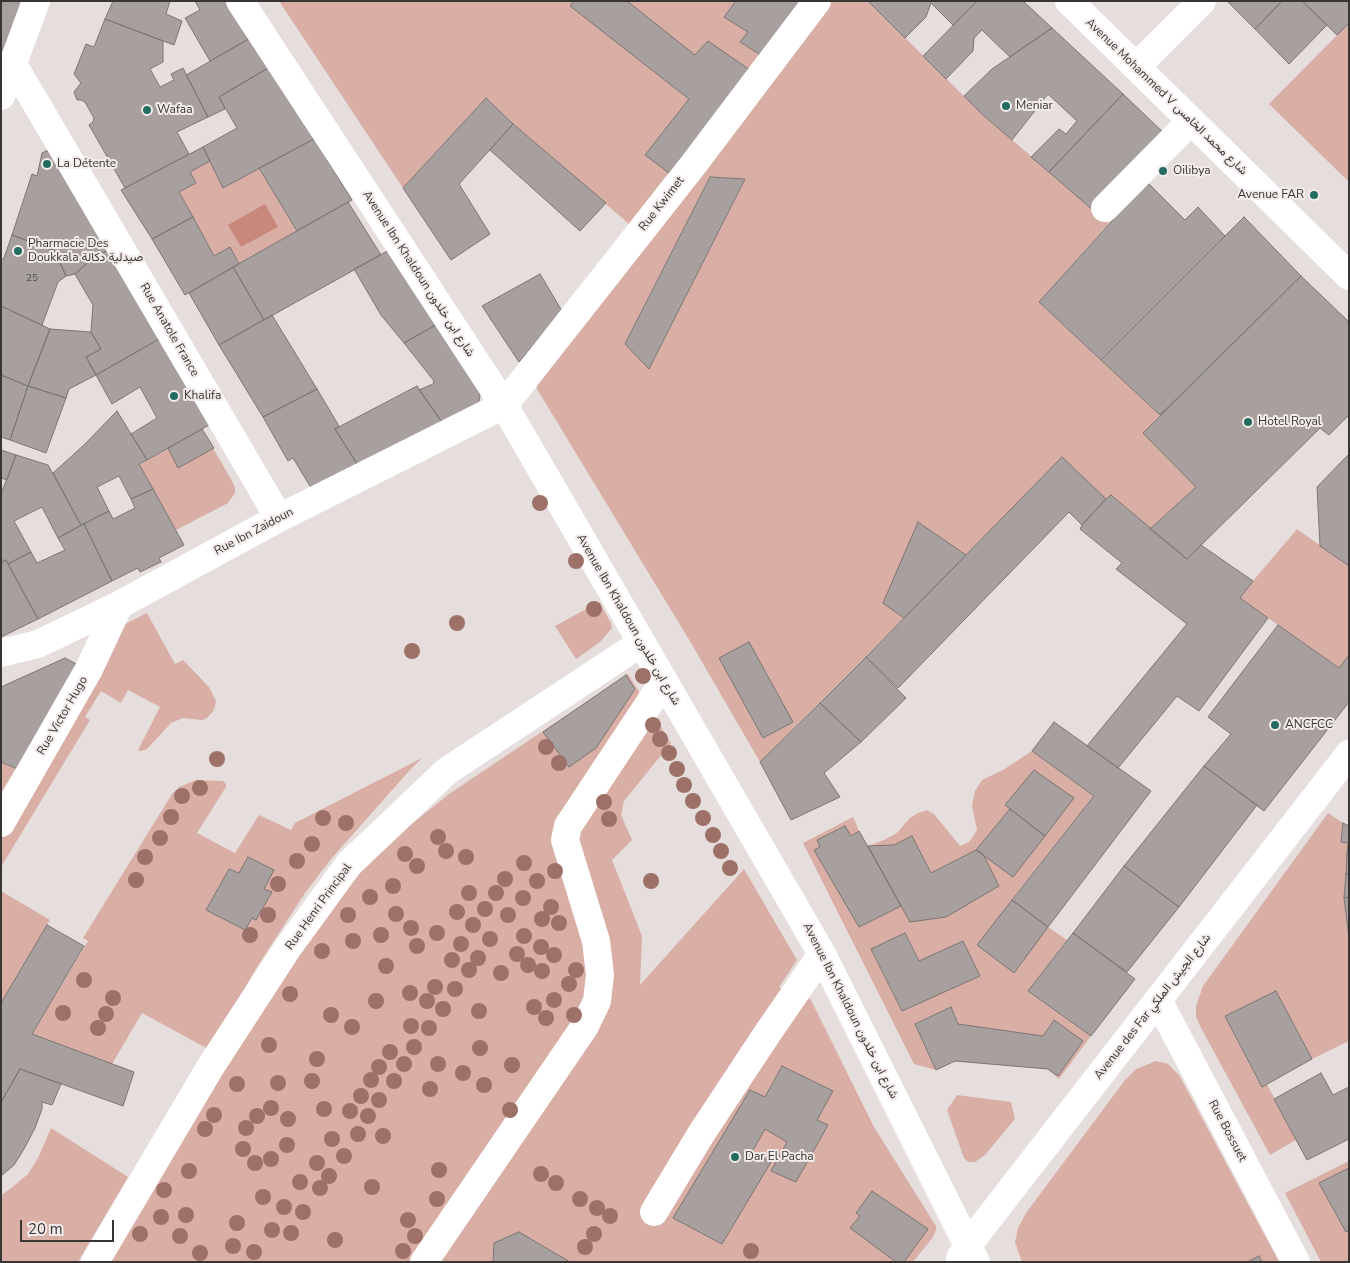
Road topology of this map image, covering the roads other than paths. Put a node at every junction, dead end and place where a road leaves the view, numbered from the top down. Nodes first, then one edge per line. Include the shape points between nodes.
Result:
1 (36, 1) edge
2 (240, 1) edge
3 (817, 1) edge
4 (1069, 1) edge
5 (1202, 1) edge
6 (12, 64) junction
7 (1136, 67) junction
8 (1, 96) edge
9 (1191, 121) junction
10 (1106, 208) dead end
11 (1349, 276) edge
12 (504, 404) junction
13 (279, 518) junction
14 (119, 605) junction
15 (641, 642) junction
16 (1, 653) edge
17 (664, 681) junction
18 (1349, 754) edge
19 (1, 824) edge
20 (822, 954) junction
21 (1158, 1000) junction
22 (654, 1212) dead end
23 (967, 1256) edge
24 (95, 1262) edge
25 (424, 1262) edge
26 (1296, 1262) edge

1 - 6 street
2 - 12 street, Avenue Ibn Khaldoun شارع ابن خلدون
3 - 12 street, Rue Kwimet via 693,165
4 - 7 street, Avenue Mohammed V شارع محمد الخامس
5 - 7 street
6 - 8 street
6 - 13 street, Rue Anatole France
7 - 9 street, Avenue Mohammed V شارع محمد الخامس
9 - 10 street
9 - 11 street, Avenue Mohammed V شارع محمد الخامس
12 - 13 street, Rue Ibn Zaidoun
12 - 15 street, Avenue Ibn Khaldoun شارع ابن خلدون
13 - 14 street, Rue Ibn Zaidoun
14 - 16 street, Rue Ibn Zaidoun via 38,644
14 - 19 street, Rue Victor Hugo via 89,669
15 - 17 street, Avenue Ibn Khaldoun شارع ابن خلدون
15 - 24 street, Rue Henri Principal via 447,771 349,864 287,949 211,1066
17 - 20 street, Avenue Ibn Khaldoun شارع ابن خلدون
17 - 25 street via 568,826 565,840 596,941 600,975 597,1001 585,1026
18 - 21 street, Avenue des Far شارع الجيش الملكي
20 - 22 street via 700,1134
20 - 23 street, Avenue Ibn Khaldoun شارع ابن خلدون
21 - 23 street, Avenue des Far شارع الجيش الملكي
21 - 26 street, Rue Bossuet

